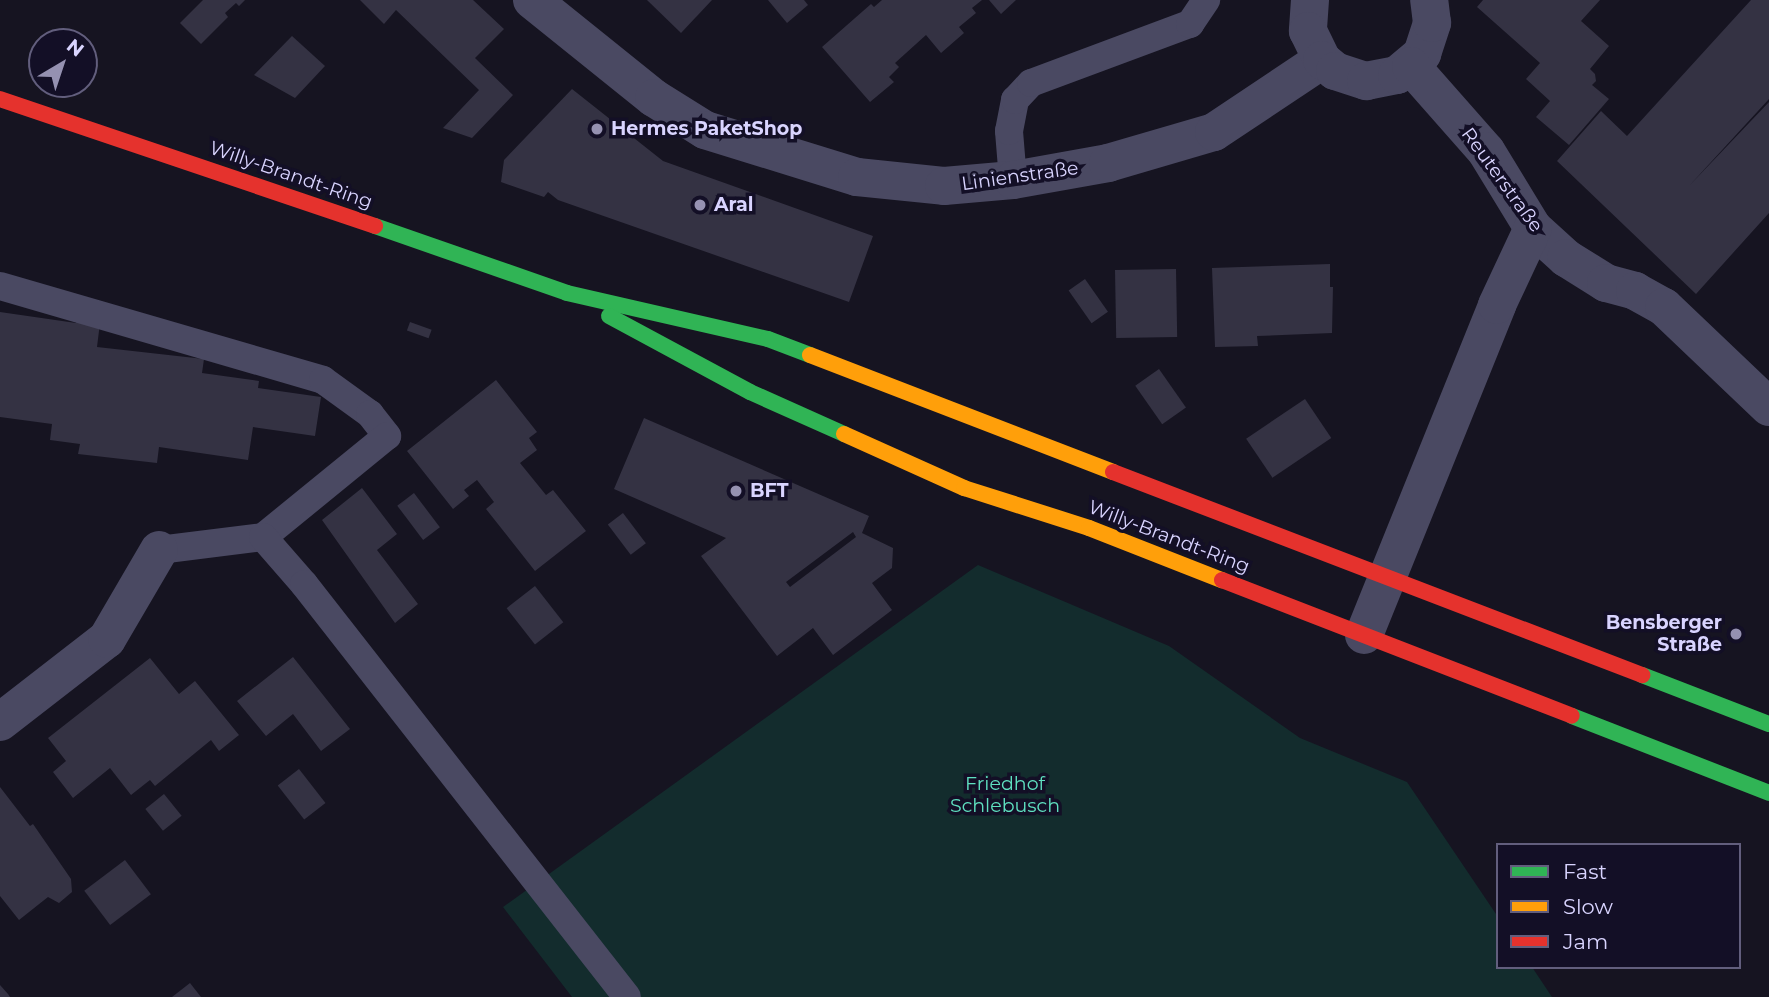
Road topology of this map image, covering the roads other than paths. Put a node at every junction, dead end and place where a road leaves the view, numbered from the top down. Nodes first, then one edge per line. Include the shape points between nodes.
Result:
1 (532, 0) edge
2 (1206, 0) edge
3 (1310, 0) edge
4 (1429, 0) edge
5 (1322, 60) junction
6 (1411, 66) junction
7 (0, 99) edge
8 (1013, 180) junction
9 (1533, 228) junction
10 (0, 286) edge
11 (567, 293) junction
12 (1769, 407) edge
13 (263, 537) junction
14 (159, 550) joint
15 (1387, 576) junction
16 (1364, 635) junction
17 (0, 722) edge
18 (1769, 724) edge
19 (1769, 793) edge
20 (627, 997) edge

1 - 8 street, Linienstraße via 654,98 705,130 857,177 944,186
2 - 8 lane via 1190,24 1031,83 1015,100 1009,131
3 - 5 street via 1308,31
4 - 6 street via 1429,39
5 - 6 street via 1342,75 1366,81 1382,80
5 - 8 street, Linienstraße via 1214,132 1108,163
6 - 9 street, Reuterstraße via 1486,151
7 - 11 main road, Willy-Brandt-Ring
9 - 12 street, Reuterstraße via 1586,271 1664,307
9 - 15 street
10 - 13 lane via 323,380 370,414 387,436
11 - 15 main road, Willy-Brandt-Ring via 768,339
11 - 16 main road, Willy-Brandt-Ring via 750,391 964,488 1089,528
13 - 14 lane
13 - 20 lane
14 - 17 street via 107,639
15 - 16 street
15 - 18 main road, Willy-Brandt-Ring
16 - 19 main road, Willy-Brandt-Ring

